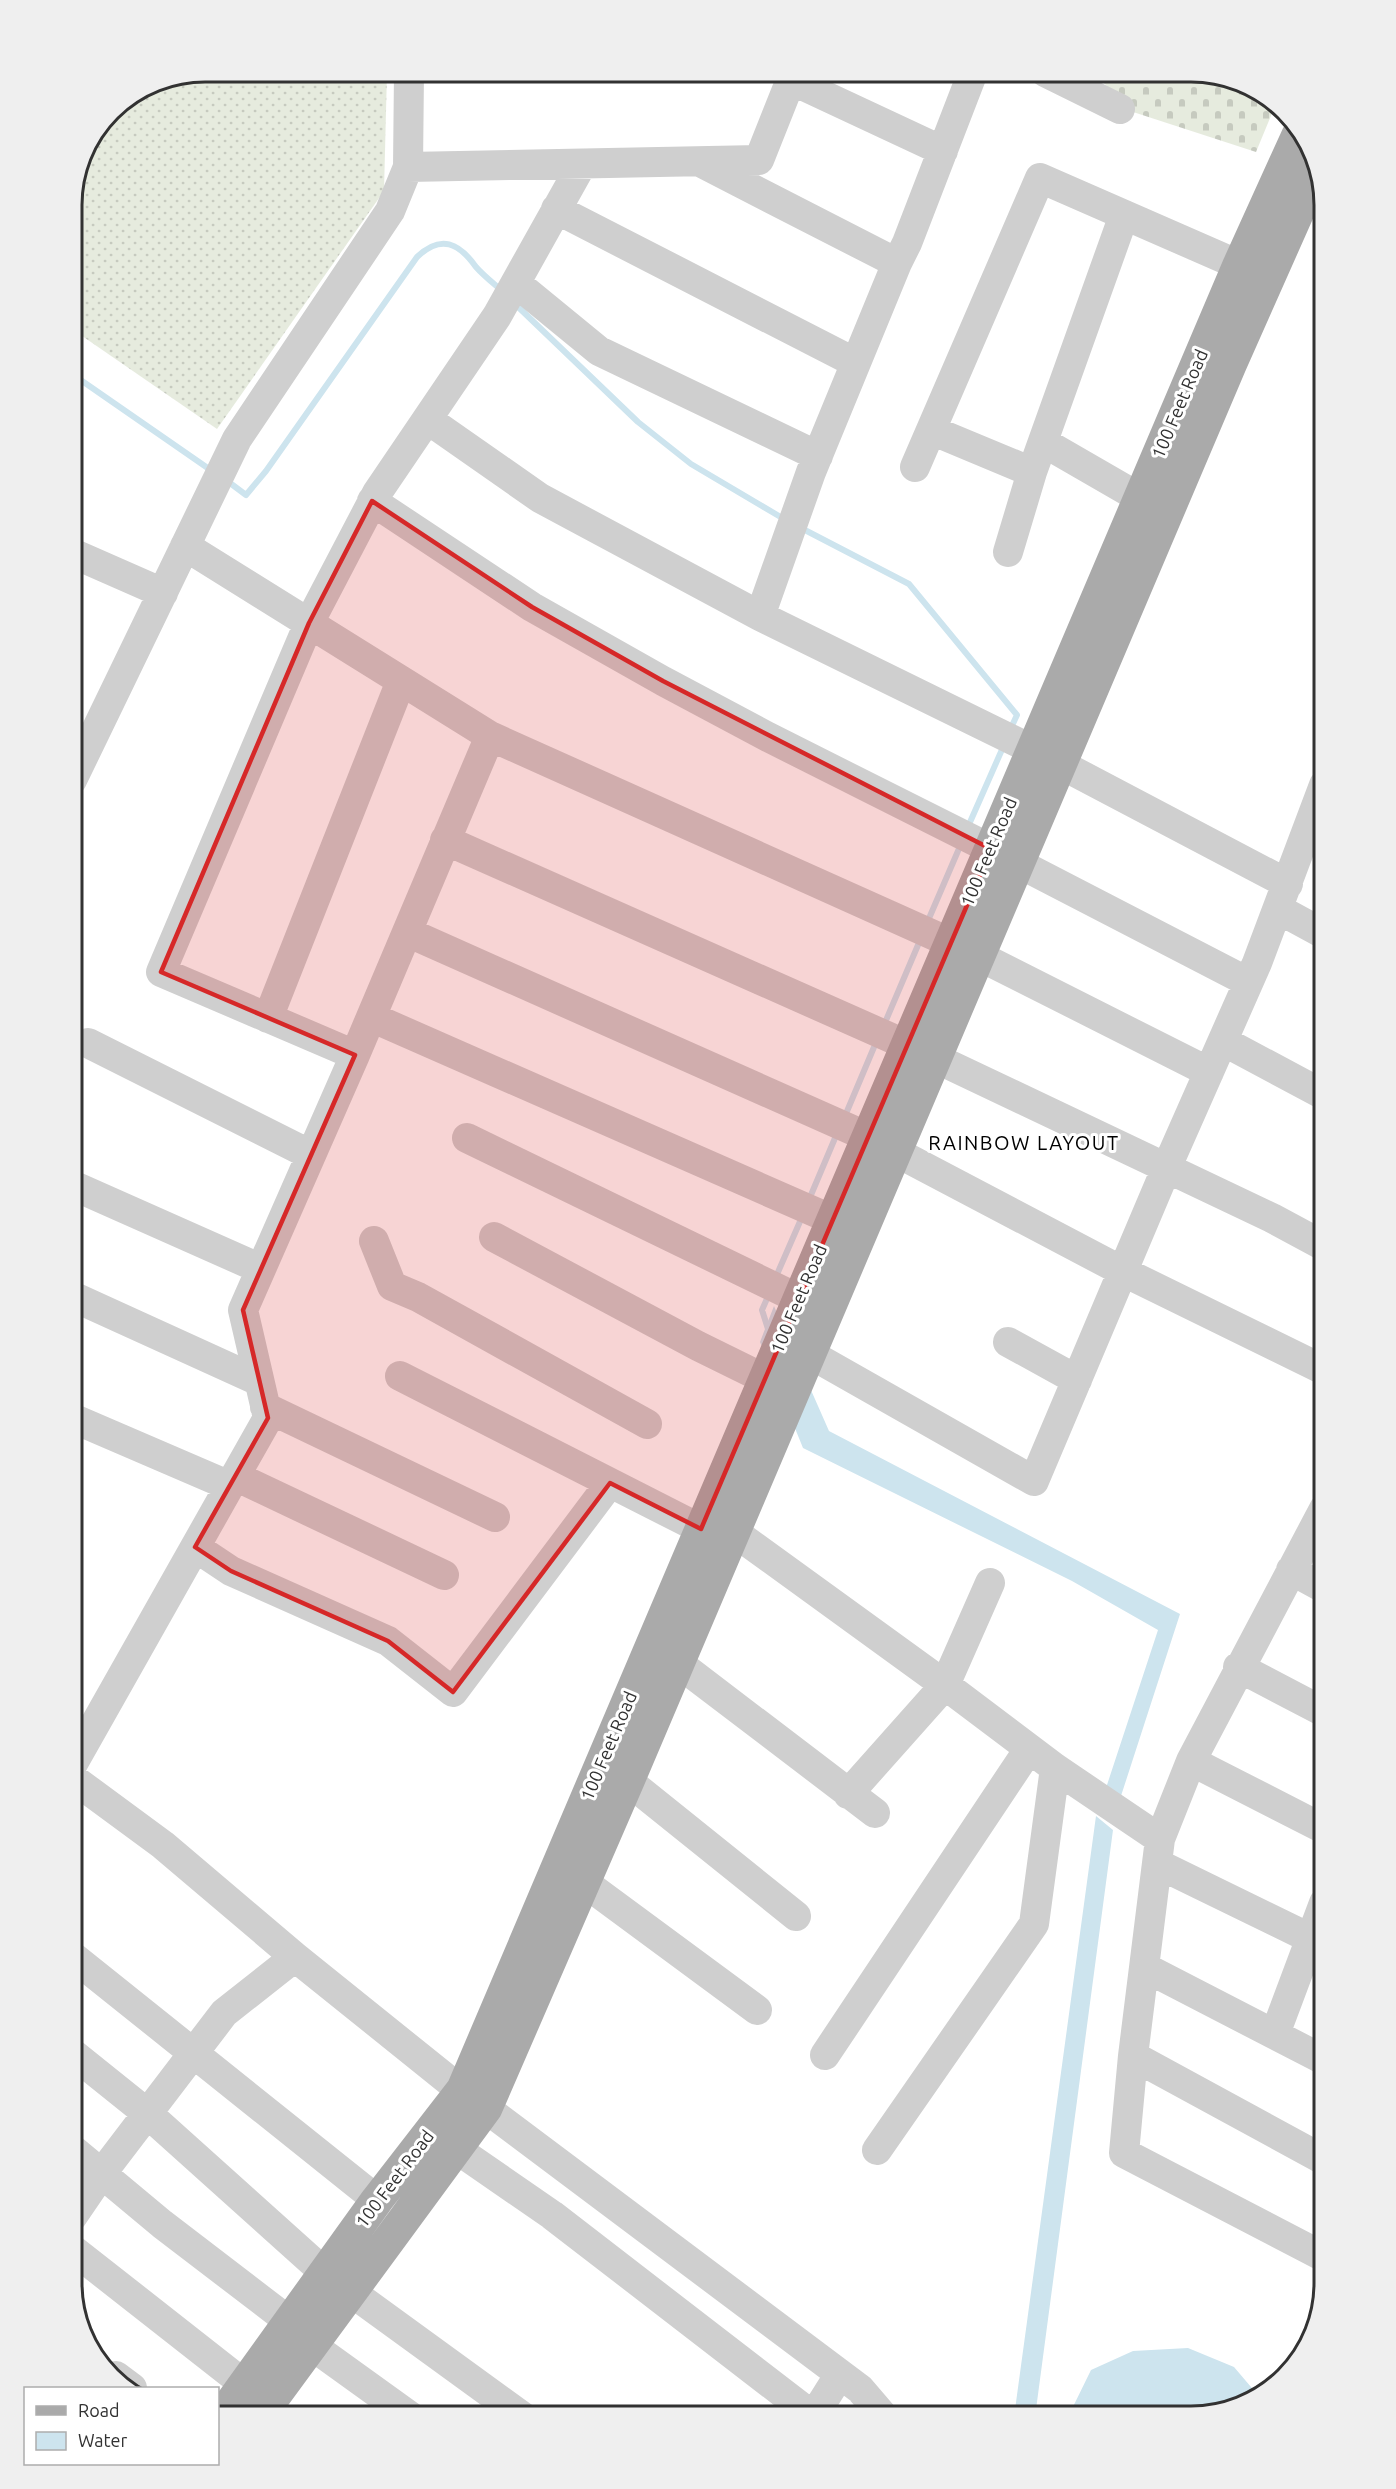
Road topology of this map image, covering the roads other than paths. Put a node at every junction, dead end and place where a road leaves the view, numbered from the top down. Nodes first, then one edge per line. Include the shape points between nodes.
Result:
1 (409, 83) edge
2 (790, 83) edge
3 (807, 83) edge
4 (969, 83) edge
5 (1067, 83) edge
6 (1120, 109) dead end
7 (1295, 141) edge
8 (943, 151) junction
9 (700, 161) junction
10 (582, 164) junction
11 (408, 167) junction
12 (1311, 182) edge
13 (556, 210) junction
14 (1124, 215) junction
15 (897, 263) junction
16 (1239, 264) junction
17 (516, 283) junction
18 (856, 363) junction
19 (427, 419) junction
20 (931, 430) junction
21 (1043, 442) junction
22 (818, 456) junction
23 (915, 467) dead end
24 (1032, 472) junction
25 (1140, 498) junction
26 (372, 501) junction
27 (185, 546) junction
28 (1008, 552) dead end
29 (83, 558) edge
30 (163, 593) junction
31 (760, 616) junction
32 (309, 623) junction
33 (401, 681) junction
34 (83, 732) edge
35 (490, 736) junction
36 (1046, 757) junction
37 (1313, 814) edge
38 (445, 840) junction
39 (1005, 856) junction
40 (1283, 897) junction
41 (1313, 924) edge
42 (407, 932) junction
43 (965, 950) junction
44 (1248, 982) junction
45 (371, 1017) junction
46 (268, 1018) junction
47 (1224, 1041) junction
48 (88, 1043) dead end
49 (921, 1051) junction
50 (355, 1055) junction
51 (1209, 1072) junction
52 (1313, 1089) edge
53 (467, 1138) dead end
54 (882, 1144) junction
55 (311, 1155) junction
56 (1166, 1169) junction
57 (83, 1190) edge
58 (833, 1220) junction
59 (494, 1237) dead end
60 (1313, 1240) edge
61 (374, 1241) dead end
62 (261, 1269) junction
63 (1124, 1272) junction
64 (82, 1301) edge
65 (813, 1305) junction
66 (1008, 1341) dead end
67 (810, 1354) junction
68 (1313, 1365) edge
69 (400, 1376) dead end
70 (765, 1379) junction
71 (1077, 1380) junction
72 (262, 1394) junction
73 (82, 1422) edge
74 (647, 1424) dead end
75 (755, 1443) junction
76 (232, 1481) junction
77 (610, 1483) junction
78 (495, 1517) dead end
79 (701, 1529) junction
80 (1313, 1529) edge
81 (734, 1532) junction
82 (195, 1547) junction
83 (1291, 1570) junction
84 (444, 1575) dead end
85 (1313, 1582) edge
86 (990, 1583) dead end
87 (678, 1663) junction
88 (1239, 1667) junction
89 (945, 1685) junction
90 (1313, 1706) edge
91 (82, 1747) edge
92 (1029, 1749) junction
93 (1191, 1761) junction
94 (1055, 1768) junction
95 (628, 1781) junction
96 (82, 1786) edge
97 (848, 1794) junction
98 (875, 1813) dead end
99 (1313, 1823) edge
100 (1159, 1852) junction
101 (585, 1883) junction
102 (796, 1916) dead end
103 (1313, 1939) edge
104 (1313, 1950) edge
105 (295, 1957) junction
106 (82, 1964) edge
107 (1144, 1967) junction
108 (757, 2010) dead end
109 (1275, 2034) junction
110 (194, 2052) junction
111 (1313, 2054) edge
112 (825, 2055) dead end
113 (1133, 2056) junction
114 (82, 2061) edge
115 (475, 2099) junction
116 (147, 2114) junction
117 (455, 2148) junction
118 (877, 2150) dead end
119 (1313, 2154) edge
120 (82, 2158) edge
121 (102, 2173) junction
122 (377, 2200) junction
123 (82, 2202) edge
124 (1313, 2251) edge
125 (82, 2257) edge
126 (338, 2282) junction
127 (301, 2333) junction
128 (840, 2374) junction
129 (244, 2385) junction
130 (229, 2406) edge
131 (264, 2406) edge
132 (397, 2406) edge
133 (508, 2406) edge
134 (799, 2406) edge
135 (812, 2406) edge
136 (875, 2406) edge

1 - 11 street
2 - 9 street via 759,160
3 - 8 street
4 - 8 street
5 - 6 street
7 - 16 main road, 100 Feet Road
8 - 15 street
9 - 10 street
9 - 15 street
10 - 11 street
10 - 13 street
11 - 27 street via 390,211 237,439
12 - 36 main road, 100 Feet Road
13 - 17 street
13 - 18 street
14 - 16 street
14 - 20 street via 1040,178
14 - 21 street
15 - 18 street
16 - 25 main road, 100 Feet Road
17 - 19 street
17 - 22 street via 599,351
18 - 22 street
19 - 26 street
19 - 31 street via 540,498
20 - 23 street
20 - 24 street
21 - 24 street
21 - 25 street
22 - 31 street
24 - 28 street
25 - 36 main road, 100 Feet Road
26 - 32 street
26 - 39 street via 532,608 768,737
27 - 30 street
27 - 32 street
29 - 30 street
30 - 34 street
31 - 36 street
32 - 33 street
32 - 46 street via 160,972
33 - 35 street
33 - 46 street
35 - 38 street
35 - 43 street
36 - 39 main road, 100 Feet Road
36 - 40 street
37 - 40 street
38 - 42 street
38 - 49 street
39 - 43 main road, 100 Feet Road
39 - 44 street
40 - 41 street
40 - 44 street
42 - 45 street
42 - 54 street
43 - 49 main road, 100 Feet Road
43 - 51 street
44 - 47 street
45 - 50 street
45 - 58 street
46 - 50 street
47 - 51 street
47 - 52 street
48 - 55 street
49 - 54 main road, 100 Feet Road
49 - 56 street
50 - 55 street
51 - 56 street
53 - 65 street
54 - 58 main road, 100 Feet Road
54 - 63 street
54 - 65 main road, 100 Feet Road
55 - 62 street
56 - 60 street
56 - 63 street
57 - 62 street
58 - 65 main road, 100 Feet Road
59 - 70 street
61 - 74 street via 392,1286
62 - 72 street via 243,1311
63 - 68 street
63 - 71 street
64 - 72 street
65 - 67 main road, 100 Feet Road
65 - 70 main road, 100 Feet Road
66 - 71 street
67 - 71 street via 1034,1481
67 - 75 main road, 100 Feet Road
69 - 77 street
70 - 75 main road, 100 Feet Road
72 - 76 street via 268,1418
72 - 78 street
73 - 76 street
75 - 79 main road, 100 Feet Road
75 - 81 main road, 100 Feet Road
76 - 82 street
76 - 84 street
77 - 79 street
77 - 82 street via 453,1692 388,1641 231,1571
79 - 115 main road, 100 Feet Road
80 - 83 street
81 - 87 main road, 100 Feet Road
81 - 89 street
82 - 91 street
83 - 85 street
83 - 88 street
86 - 89 street
87 - 95 main road, 100 Feet Road
87 - 97 street
88 - 90 street
88 - 93 street
89 - 92 street
89 - 97 street
92 - 94 street
92 - 112 street
93 - 99 street
93 - 100 street
94 - 100 street via 1111,1807
94 - 118 street via 1034,1924
95 - 101 main road, 100 Feet Road
95 - 102 street
96 - 105 street via 163,1845
97 - 98 street
100 - 103 street
100 - 107 street
101 - 108 street
101 - 115 main road, 100 Feet Road
104 - 109 street
105 - 110 street via 224,2013
105 - 115 street
106 - 110 street
107 - 109 street
107 - 113 street
109 - 111 street
110 - 116 street
110 - 122 street
113 - 119 street
113 - 124 street via 1124,2153
114 - 116 street
115 - 117 main road, 100 Feet Road
115 - 122 main road, 100 Feet Road
115 - 128 street
116 - 121 street
116 - 126 street
117 - 126 main road, 100 Feet Road
117 - 134 street via 552,2215
120 - 121 street
121 - 123 street
121 - 127 street
122 - 126 main road, 100 Feet Road
125 - 129 street
126 - 127 main road, 100 Feet Road
126 - 133 street
127 - 129 main road, 100 Feet Road
127 - 131 main road, 100 Feet Road
127 - 132 street
128 - 135 street
128 - 136 street
129 - 130 main road, 100 Feet Road

